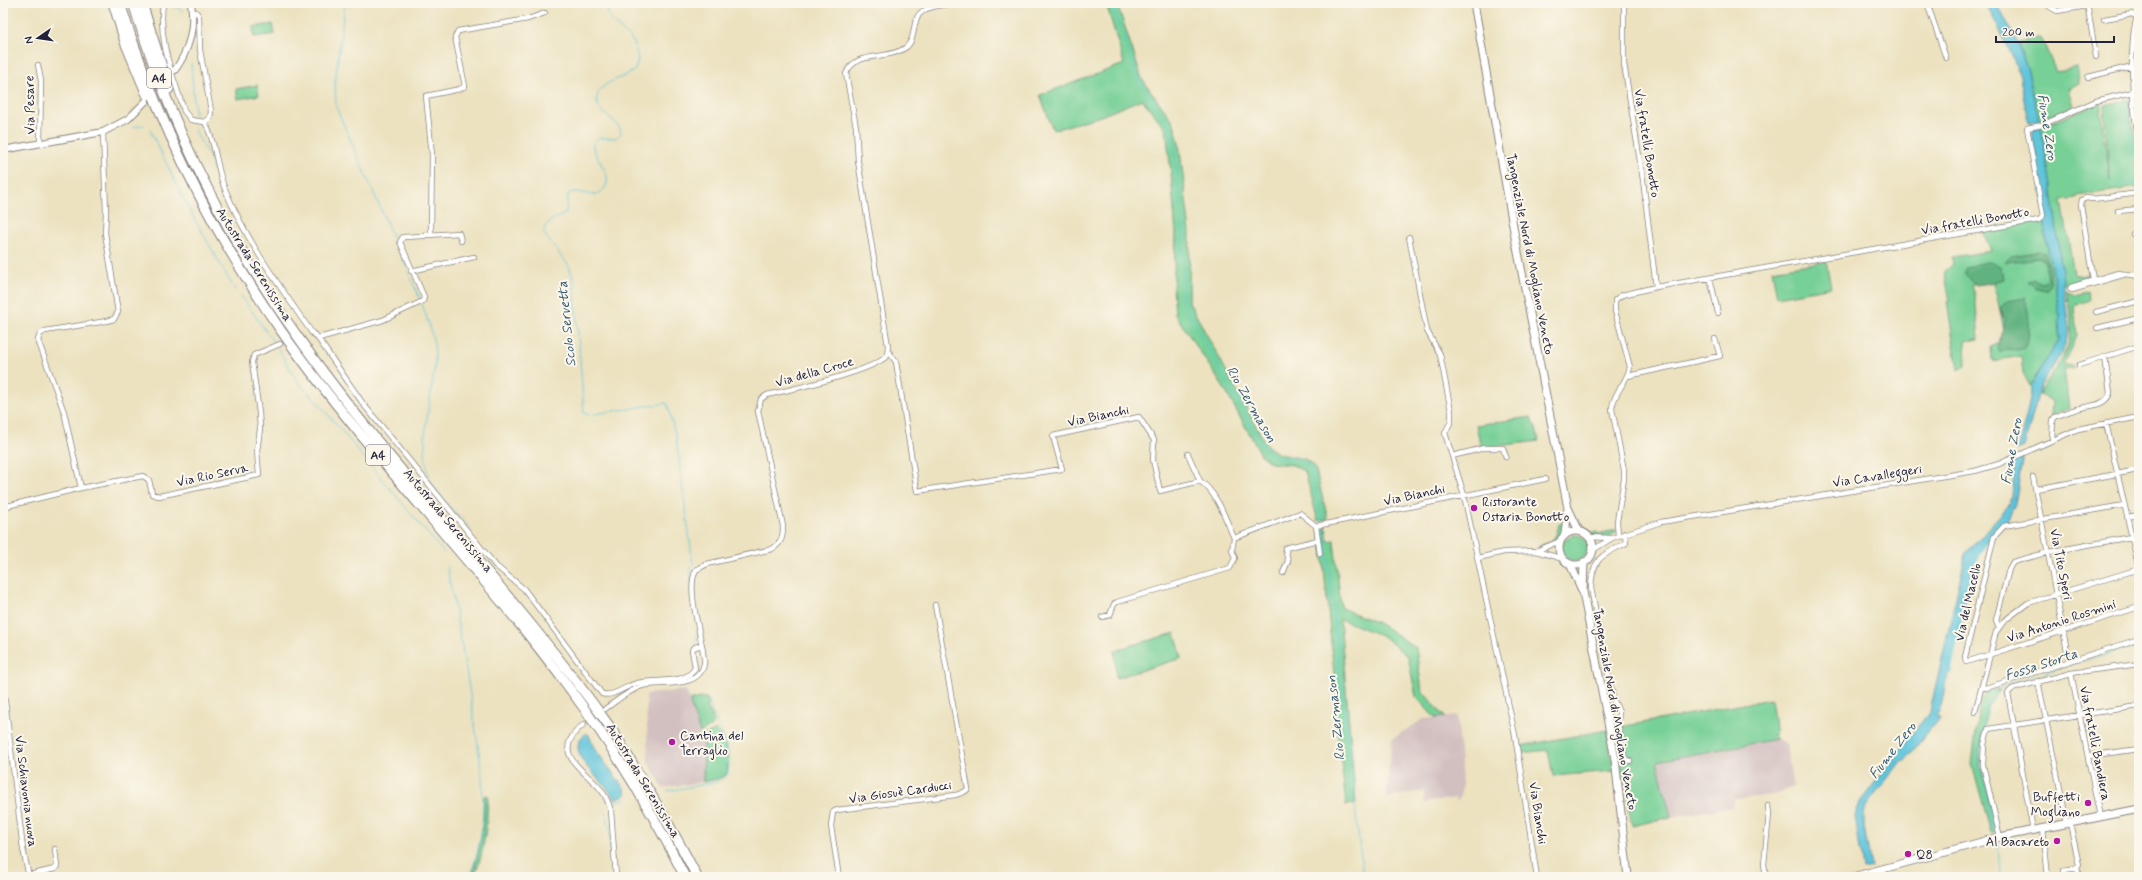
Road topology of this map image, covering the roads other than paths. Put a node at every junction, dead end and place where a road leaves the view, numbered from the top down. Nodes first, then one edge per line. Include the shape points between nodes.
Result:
1 (113, 3) edge
2 (120, 3) edge
3 (133, 3) edge
4 (142, 3) edge
5 (164, 3) edge
6 (191, 3) edge
7 (956, 3) edge
8 (1474, 3) edge
9 (1624, 3) edge
10 (1926, 3) edge
11 (2044, 3) edge
12 (949, 4) edge
13 (2087, 4) edge
14 (193, 12) junction
15 (545, 13) dead end
16 (2137, 15) edge
17 (2104, 19) dead end
18 (2096, 57) dead end
19 (1946, 58) dead end
20 (38, 65) dead end
21 (2133, 66) junction
22 (175, 70) dead end
23 (2088, 77) dead end
24 (2133, 92) junction
25 (146, 101) dead end
26 (2139, 103) edge
27 (2133, 105) junction
28 (205, 122) junction
29 (103, 132) junction
30 (2139, 136) edge
31 (40, 144) junction
32 (3, 150) edge
33 (189, 151) junction
34 (186, 170) junction
35 (2139, 193) edge
36 (2139, 209) edge
37 (2118, 211) dead end
38 (2139, 233) edge
39 (2133, 234) dead end
40 (428, 235) junction
41 (1409, 237) dead end
42 (461, 241) dead end
43 (474, 257) dead end
44 (411, 271) junction
45 (2126, 274) junction
46 (2139, 276) edge
47 (1710, 278) junction
48 (2093, 280) junction
49 (1656, 287) junction
50 (2139, 301) edge
51 (2096, 312) dead end
52 (1718, 313) dead end
53 (2139, 318) edge
54 (2097, 328) dead end
55 (317, 337) junction
56 (1715, 339) dead end
57 (277, 346) dead end
58 (2139, 346) edge
59 (889, 352) junction
60 (2105, 357) junction
61 (2079, 365) dead end
62 (1628, 376) junction
63 (2139, 417) edge
64 (2106, 423) junction
65 (2052, 440) junction
66 (1188, 454) dead end
67 (1452, 456) junction
68 (1506, 457) dead end
69 (2138, 470) edge
70 (2117, 474) junction
71 (2033, 477) dead end
72 (1545, 479) dead end
73 (1200, 481) junction
74 (81, 488) junction
75 (2036, 489) junction
76 (1464, 495) junction
77 (2124, 505) junction
78 (3, 507) edge
79 (1568, 508) junction
80 (2139, 515) edge
81 (2127, 517) junction
82 (2042, 519) junction
83 (1318, 526) junction
84 (2004, 526) joint
85 (1579, 531) junction
86 (1625, 533) junction
87 (1565, 534) junction
88 (1618, 536) junction
89 (1588, 537) junction
90 (2131, 537) junction
91 (1234, 538) junction
92 (1612, 538) junction
93 (1318, 540) junction
94 (1560, 541) junction
95 (1592, 550) junction
96 (1536, 551) junction
97 (2049, 552) junction
98 (1320, 554) dead end
99 (1478, 558) junction
100 (1563, 560) junction
101 (1584, 562) junction
102 (1570, 564) junction
103 (2139, 569) edge
104 (1283, 573) dead end
105 (1583, 592) junction
106 (2057, 593) junction
107 (935, 605) dead end
108 (2139, 607) edge
109 (1102, 617) dead end
110 (1999, 627) junction
111 (2063, 631) junction
112 (2139, 639) edge
113 (702, 645) junction
114 (1990, 654) junction
115 (2069, 661) junction
116 (2139, 664) edge
117 (2071, 673) junction
118 (2038, 681) junction
119 (3, 686) edge
120 (1982, 687) junction
121 (2139, 706) edge
122 (605, 709) dead end
123 (1975, 712) dead end
124 (2080, 715) junction
125 (2046, 720) junction
126 (584, 724) dead end
127 (2013, 725) junction
128 (2139, 749) edge
129 (2088, 756) junction
130 (1630, 761) dead end
131 (1768, 806) dead end
132 (2139, 809) edge
133 (2100, 817) junction
134 (2068, 823) junction
135 (2043, 828) junction
136 (2033, 830) junction
137 (1997, 838) junction
138 (55, 848) dead end
139 (2077, 868) junction
140 (2064, 873) dead end
141 (29, 876) edge
142 (616, 877) edge
143 (685, 877) edge
144 (697, 877) edge
145 (839, 877) edge
146 (1537, 877) edge
147 (1628, 877) edge
148 (1766, 877) edge
149 (1853, 877) edge
150 (2048, 877) edge
151 (2079, 877) edge

1 - 34 highway via 138,76 176,157
2 - 34 highway, Autostrada Serenissima / A4 via 145,76
3 - 33 highway, Autostrada Serenissima / A4 via 157,73
4 - 33 highway via 175,109 188,139
5 - 28 street via 164,46 184,111 191,120
6 - 14 street
7 - 12 street
8 - 79 main road, Tangenziale Nord di Mogliano Veneto via 1515,237
9 - 49 street, Via fratelli Bonotto via 1624,64 1643,180
10 - 19 street
11 - 13 street via 2057,10
12 - 59 street via 929,8 918,15 911,41 904,49 859,59 848,67 846,74
13 - 18 street
14 - 22 street via 190,40
14 - 28 street via 199,16 200,50 210,111 210,118
15 - 40 street via 528,19 462,30 456,34 464,86 460,89 428,94 425,98 432,155 432,228
16 - 17 street
16 - 21 street via 2133,33
20 - 31 street, Via Pesare via 41,81
21 - 23 street
21 - 24 street
24 - 27 street
24 - 47 street, Via fratelli Bonotto via 2096,100 2038,126 2027,128 2043,216 2039,220
25 - 29 street, Via Pesare via 128,119
26 - 27 street
27 - 30 street
28 - 55 street via 223,184 236,212 266,265
29 - 31 street, Via Pesare
29 - 74 street via 105,233 118,312 114,319 107,321 45,331 40,334 38,340 64,412
31 - 32 street, Via Pesare
33 - 144 highway, Autostrada Serenissima / A4 via 237,243 298,337 393,459 543,638 611,729 678,838
34 - 143 highway, Autostrada Serenissima / A4 via 234,259 283,333 363,437 569,688 637,788
35 - 48 street via 2082,200
36 - 37 street
38 - 39 street
40 - 42 street via 459,233
40 - 44 street via 401,239
41 - 67 street, Via Bianchi via 1427,331 1440,354 1451,411 1451,421 1445,433
43 - 44 street
44 - 55 street via 424,297 420,302 383,320
45 - 46 street
45 - 48 street via 2118,273
45 - 48 street via 2070,289
47 - 49 street, Via fratelli Bonotto
47 - 52 street
49 - 62 street, Via fratelli Bonotto via 1622,295 1615,300 1615,311 1630,367
50 - 51 street
53 - 54 street
55 - 113 street via 364,405 496,566 524,589 602,694 612,694 642,681 687,676 695,668 692,650 695,646
56 - 62 street via 1720,356
57 - 74 street, Via Rio Serva via 254,355 252,362 260,429 257,452 259,476 159,496 152,494 148,480 143,476
58 - 60 street
59 - 73 street, Via Bianchi via 896,362 917,491 1062,469 1053,436 1138,418 1154,440 1154,469 1160,491
59 - 113 street, Via della Croce via 879,363 761,399 758,411 783,526 783,538 779,545 772,549 707,564 696,570 693,577 694,600
60 - 61 street
60 - 65 street via 2110,393 2108,397 2100,404 2055,417
62 - 88 street via 1613,402 1612,409 1624,470 1617,521
63 - 64 street, Via Cavalleggeri
64 - 65 street, Via Cavalleggeri via 2078,429
64 - 70 street
65 - 86 street, Via Cavalleggeri via 1999,464 1975,471 1661,522
66 - 73 street
67 - 68 street via 1484,448 1503,448
67 - 76 street, Via Bianchi
69 - 70 street
70 - 75 street
70 - 77 street
71 - 75 street, Via Tito Speri
72 - 76 street, Via Bianchi
73 - 91 street via 1219,505
74 - 78 street
75 - 82 street, Via Tito Speri
76 - 83 street, Via Bianchi
76 - 99 street, Via Bianchi
77 - 81 street
77 - 82 street
79 - 85 main road
79 - 87 main road
80 - 81 street
81 - 90 street
82 - 84 street, Via Tito Speri
82 - 97 street, Via Tito Speri
83 - 91 street via 1300,514
83 - 93 street
84 - 114 street, Via del Macello via 1994,537 1965,657 1966,662
85 - 87 main road
85 - 89 main road
86 - 88 street, Via Cavalleggeri
86 - 130 street via 1626,543 1600,557 1595,564 1591,588 1614,701 1619,712 1618,724 1625,759
87 - 94 main road
88 - 92 street, Via Cavalleggeri
89 - 92 street
89 - 95 main road
90 - 97 street
90 - 103 street
91 - 109 street via 1232,550 1235,558 1230,568 1117,602 1110,614
92 - 95 street
93 - 98 street
93 - 104 street via 1285,548 1288,561
94 - 96 street
94 - 100 main road via 1559,552
95 - 101 main road
96 - 99 street via 1504,552
96 - 100 street
97 - 106 street, Via Tito Speri
97 - 110 street via 2013,562 2009,568 1996,620
99 - 146 street, Via Bianchi via 1516,735
100 - 102 main road
101 - 102 main road
101 - 105 main road
102 - 105 main road
103 - 106 street
105 - 147 main road, Tangenziale Nord di Mogliano Veneto via 1615,759
106 - 110 street via 2028,603
106 - 111 street, Via Tito Speri
107 - 145 street, Via Giosuè Carducci via 968,789 956,795 833,812 831,826
108 - 111 street, Via Antonio Rosmini
110 - 114 street
111 - 114 street, Via Antonio Rosmini
111 - 115 street, Via Tito Speri
112 - 115 street
113 - 122 street, Via della Croce via 704,664 699,673 688,681 641,687 627,693
114 - 120 street
115 - 120 street via 1986,688
116 - 117 street
117 - 118 street
117 - 124 street, Via fratelli Bandiera
118 - 125 street
118 - 127 street via 2012,689 2008,693
119 - 141 street, Via Schiavonia nuova via 23,848
120 - 123 street
121 - 124 street
124 - 125 street
124 - 129 street, Via fratelli Bandiera
125 - 127 street
125 - 134 street
126 - 142 street via 572,737 569,745 570,756 575,766 601,790 608,801
127 - 136 street
127 - 137 street via 1988,729 1984,745 1983,765
128 - 129 street
129 - 133 street, Via fratelli Bandiera
131 - 148 street via 1764,864
132 - 133 main road
133 - 134 main road
134 - 135 main road
134 - 139 street via 2079,865
135 - 136 main road
135 - 150 street
136 - 137 main road
137 - 149 main road
138 - 141 street, Via Schiavonia nuova via 55,870
139 - 140 street via 2064,870
139 - 151 street

